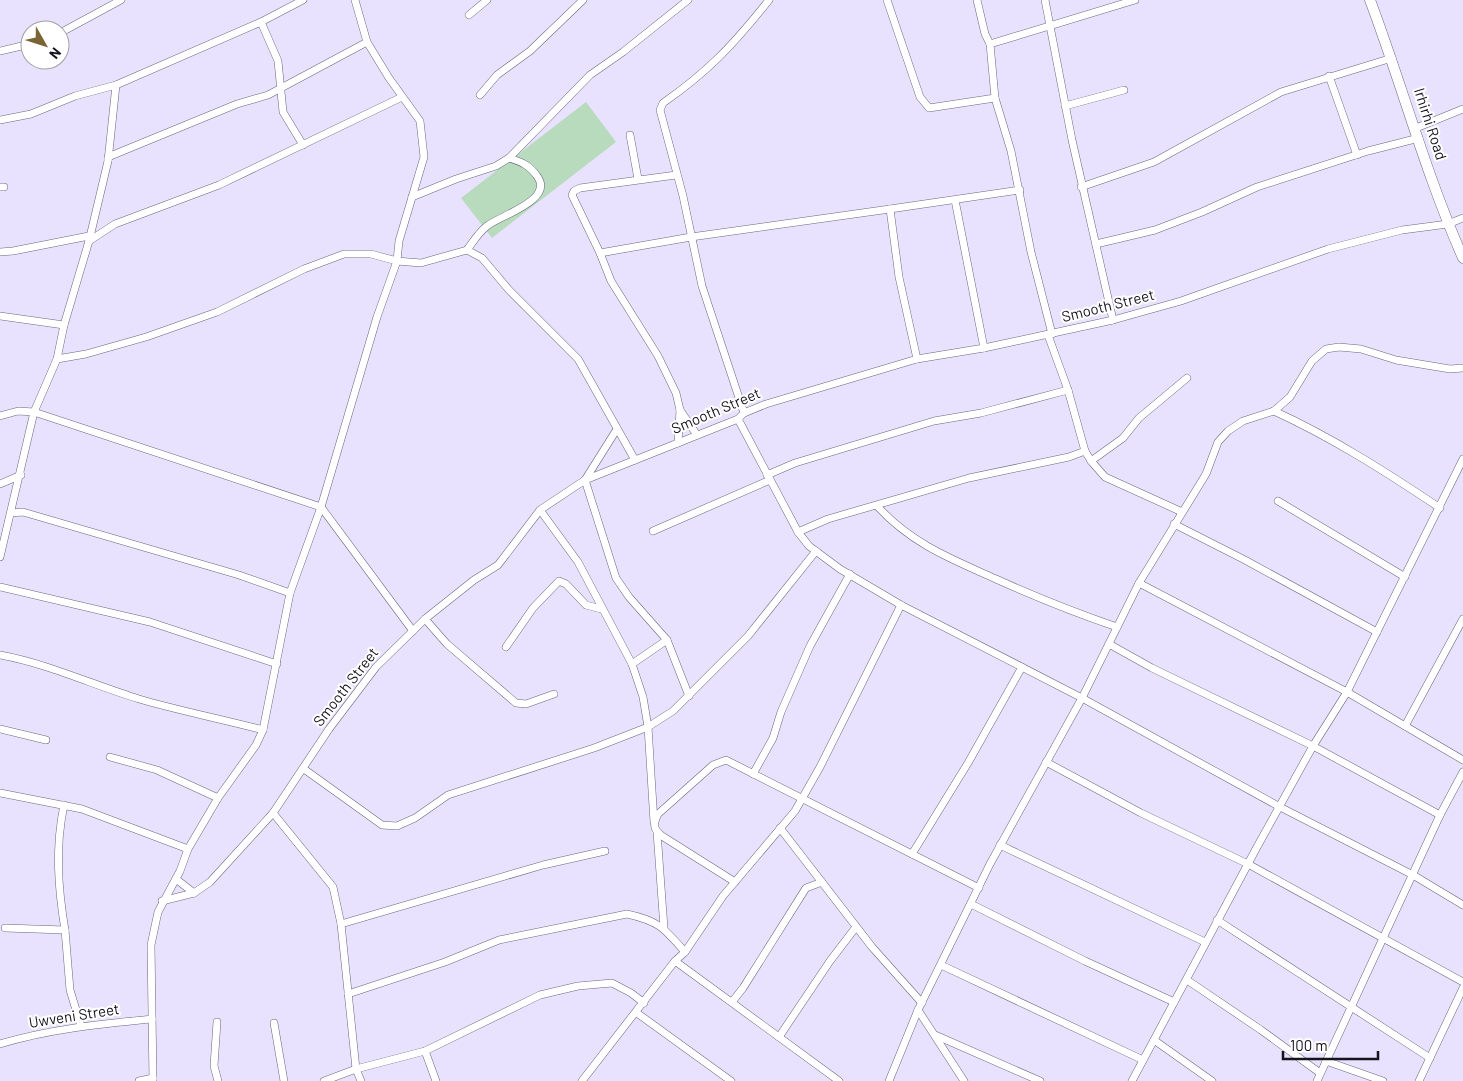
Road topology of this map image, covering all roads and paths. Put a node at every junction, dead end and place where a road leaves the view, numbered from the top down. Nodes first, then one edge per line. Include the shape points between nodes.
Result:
1 (120, 0) edge
2 (303, 0) edge
3 (355, 0) edge
4 (487, 0) edge
5 (583, 0) edge
6 (688, 0) edge
7 (769, 0) edge
8 (887, 0) edge
9 (977, 0) edge
10 (1045, 0) edge
11 (1370, 0) edge
12 (1131, 1) edge
13 (470, 15) dead end
14 (261, 22) junction
15 (1051, 24) junction
16 (70, 28) edge
17 (367, 42) junction
18 (990, 44) junction
19 (20, 46) edge
20 (0, 50) edge
21 (1392, 58) junction
22 (1329, 76) junction
23 (116, 85) junction
24 (280, 89) junction
25 (1124, 90) dead end
26 (480, 95) dead end
27 (402, 96) junction
28 (995, 98) junction
29 (1066, 106) junction
30 (1463, 109) edge
31 (0, 120) edge
32 (1417, 133) junction
33 (630, 135) dead end
34 (303, 145) junction
35 (1357, 155) junction
36 (508, 158) junction
37 (108, 161) junction
38 (676, 175) junction
39 (638, 179) junction
40 (1081, 187) junction
41 (1020, 190) junction
42 (412, 197) junction
43 (955, 200) junction
44 (890, 209) junction
45 (1463, 218) edge
46 (1448, 224) junction
47 (691, 237) junction
48 (89, 239) junction
49 (1096, 244) junction
50 (467, 250) junction
51 (0, 252) edge
52 (600, 253) junction
53 (1463, 258) edge
54 (397, 261) junction
55 (0, 316) edge
56 (1113, 320) junction
57 (64, 326) junction
58 (1050, 335) junction
59 (984, 348) junction
60 (57, 359) junction
61 (917, 359) junction
62 (1463, 368) edge
63 (1188, 378) dead end
64 (1068, 390) junction
65 (680, 410) junction
66 (1274, 411) junction
67 (34, 412) junction
68 (744, 413) junction
69 (0, 416) edge
70 (738, 419) junction
71 (617, 429) junction
72 (697, 435) junction
73 (678, 443) junction
74 (1085, 451) junction
75 (1463, 459) edge
76 (635, 460) junction
77 (1091, 461) junction
78 (21, 475) junction
79 (768, 478) junction
80 (585, 480) junction
81 (0, 484) edge
82 (1278, 501) dead end
83 (877, 506) junction
84 (321, 507) junction
85 (1440, 508) junction
86 (540, 510) junction
87 (1182, 512) junction
88 (11, 513) junction
89 (1174, 524) junction
90 (653, 532) dead end
91 (798, 532) junction
92 (2, 539) edge
93 (816, 551) junction
94 (0, 557) edge
95 (850, 574) junction
96 (1406, 577) junction
97 (1139, 583) junction
98 (0, 587) edge
99 (290, 594) junction
100 (900, 605) junction
101 (601, 609) junction
102 (425, 619) junction
103 (1463, 619) edge
104 (1117, 627) junction
105 (413, 630) junction
106 (1377, 632) junction
107 (666, 640) junction
108 (1109, 644) junction
109 (506, 647) dead end
110 (0, 655) edge
111 (277, 664) junction
112 (632, 664) junction
113 (1022, 667) junction
114 (1347, 692) junction
115 (554, 694) dead end
116 (689, 696) junction
117 (1082, 698) junction
118 (1405, 726) junction
119 (648, 727) junction
120 (0, 729) edge
121 (263, 730) junction
122 (46, 740) dead end
123 (1313, 746) junction
124 (110, 757) dead end
125 (1463, 760) edge
126 (1046, 762) junction
127 (304, 769) junction
128 (1463, 772) edge
129 (753, 774) junction
130 (0, 793) edge
131 (218, 798) junction
132 (801, 799) junction
133 (64, 805) junction
134 (1280, 806) junction
135 (273, 813) junction
136 (1440, 815) junction
137 (654, 822) junction
138 (780, 828) junction
139 (657, 832) junction
140 (1000, 845) junction
141 (188, 849) junction
142 (605, 851) dead end
143 (912, 854) junction
144 (1248, 864) junction
145 (1413, 875) junction
146 (176, 879) junction
147 (735, 882) junction
148 (822, 882) junction
149 (979, 888) junction
150 (194, 894) junction
151 (162, 901) junction
152 (971, 904) junction
153 (1463, 905) edge
154 (1217, 920) junction
155 (341, 924) junction
156 (856, 927) junction
157 (5, 928) dead end
158 (664, 928) junction
159 (65, 930) junction
160 (1382, 938) junction
161 (1205, 942) junction
162 (685, 952) junction
163 (675, 961) junction
164 (941, 965) junction
165 (1187, 980) junction
166 (1463, 982) edge
167 (1463, 988) edge
168 (348, 994) junction
169 (732, 1002) junction
170 (1174, 1002) junction
171 (644, 1003) junction
172 (922, 1003) junction
173 (1350, 1006) junction
174 (918, 1010) junction
175 (637, 1013) junction
176 (152, 1019) junction
177 (217, 1022) dead end
178 (274, 1023) dead end
179 (81, 1026) junction
180 (935, 1036) junction
181 (779, 1037) junction
182 (1154, 1040) junction
183 (0, 1044) edge
184 (425, 1050) junction
185 (1430, 1058) junction
186 (1144, 1060) junction
187 (1326, 1061) junction
188 (356, 1069) junction
189 (1320, 1073) junction
190 (153, 1080) edge
191 (139, 1081) edge
192 (218, 1081) edge
193 (284, 1081) edge
194 (324, 1081) edge
195 (361, 1081) edge
196 (436, 1081) edge
197 (582, 1081) edge
198 (731, 1081) edge
199 (839, 1081) edge
200 (889, 1081) edge
201 (964, 1081) edge
202 (1040, 1081) edge
203 (1132, 1081) edge
204 (1212, 1081) edge
205 (1316, 1081) edge
206 (1383, 1081) edge
207 (1420, 1081) edge

1 - 16 street
2 - 14 street
3 - 17 street
4 - 13 street
5 - 26 street via 530,51 497,75
6 - 36 street via 590,74
7 - 38 street via 735,42 701,76 661,107
8 - 28 street via 920,97 928,108
9 - 18 street
10 - 15 street
11 - 21 street, Irhirhi Road
12 - 15 street
14 - 23 street
14 - 24 street via 278,61
15 - 18 street
15 - 29 street
17 - 24 street
17 - 27 street
18 - 28 street
19 - 20 street
21 - 22 street
21 - 32 street, Irhirhi Road
22 - 35 street
22 - 40 street via 1263,100 1154,162
23 - 31 street via 75,96 31,114
23 - 37 street
24 - 34 street via 283,112
24 - 37 street via 157,136 108,157
25 - 29 street
27 - 34 street
27 - 42 street via 420,121 424,157
28 - 41 street
29 - 40 street
30 - 32 street
32 - 35 street
32 - 46 street, Irhirhi Road
33 - 39 street
34 - 48 street via 219,185 114,224
35 - 49 street via 1257,187 1155,230
36 - 42 street via 496,166
36 - 50 street via 530,166 542,188 517,211 478,233
37 - 48 street
38 - 39 street
38 - 47 street
39 - 52 street via 572,192 573,201
40 - 49 street
41 - 43 street
41 - 58 street
42 - 54 street via 399,241
43 - 44 street
43 - 59 street
44 - 47 street
44 - 61 street via 899,278
45 - 46 street, Smooth Street
46 - 53 street, Irhirhi Road
46 - 56 street, Smooth Street via 1402,230 1328,249 1181,301
47 - 52 street
47 - 68 street via 702,286
48 - 51 street
48 - 57 street
49 - 56 street
50 - 54 street via 422,263
50 - 71 street via 482,258 578,359
52 - 65 street via 610,281 658,356 676,393
54 - 60 street via 370,254 344,254 304,269 217,312 146,338
54 - 84 street via 377,317
55 - 57 street
56 - 58 street, Smooth Street
57 - 60 street
58 - 59 street, Smooth Street
58 - 64 street
59 - 61 street, Smooth Street
60 - 67 street
61 - 68 street, Smooth Street
62 - 66 street via 1450,369 1396,360 1361,349 1326,349 1312,361 1290,397
63 - 77 street via 1140,418 1123,438
64 - 74 street
64 - 79 street via 981,413 934,421 795,464
65 - 72 street
65 - 73 street
66 - 85 street via 1357,453
66 - 87 street via 1243,421 1228,431 1218,442 1206,474
67 - 69 street via 18,411
67 - 78 street
67 - 84 street
68 - 70 street, Smooth Street
70 - 72 street, Smooth Street
70 - 79 street
71 - 76 street
71 - 80 street
72 - 73 street, Smooth Street
73 - 76 street, Smooth Street
74 - 77 street
74 - 83 street via 969,478
75 - 85 street
76 - 80 street, Smooth Street
77 - 87 street via 1105,477
78 - 81 street
78 - 88 street
79 - 90 street
79 - 91 street
80 - 86 street, Smooth Street
80 - 107 street via 616,578
82 - 96 street
83 - 91 street
83 - 104 street via 896,526 942,555 1064,609
84 - 99 street
84 - 105 street
85 - 96 street
86 - 101 street via 578,562
86 - 102 street, Smooth Street via 498,565
87 - 89 street
88 - 92 street
88 - 99 street via 23,512 239,575
89 - 97 street
89 - 106 street
91 - 93 street
92 - 94 street
93 - 95 street
93 - 116 street via 748,636
95 - 100 street
95 - 129 street via 810,646 780,712 772,738
96 - 106 street
97 - 104 street
97 - 114 street
98 - 111 street via 150,622
99 - 111 street
100 - 113 street
100 - 132 street
101 - 109 street via 586,605 559,581 533,608
101 - 112 street
102 - 105 street, Smooth Street
102 - 115 street via 447,644 516,703 526,704
103 - 118 street
104 - 108 street
105 - 127 street, Smooth Street via 376,667 329,729
106 - 114 street
107 - 112 street
107 - 116 street
108 - 117 street
108 - 123 street via 1160,673
110 - 121 street via 73,675 140,699
111 - 121 street
112 - 119 street via 643,697
113 - 117 street
113 - 143 street
114 - 118 street
114 - 123 street
116 - 119 street via 673,712
117 - 126 street
117 - 134 street
118 - 125 street
119 - 127 street via 532,770 448,795 415,818 397,826 382,825
119 - 137 street
120 - 122 street
121 - 131 street
123 - 134 street
123 - 136 street
124 - 131 street via 157,770
126 - 140 street
126 - 144 street via 1141,813
127 - 135 street, Smooth Street
128 - 136 street
129 - 132 street
129 - 137 street via 726,760 713,765 658,814
130 - 133 street
131 - 141 street
132 - 138 street
132 - 143 street
133 - 141 street
133 - 159 street via 58,829 58,885
134 - 144 street
134 - 145 street
135 - 150 street, Smooth Street via 210,882
135 - 155 street via 332,886
136 - 145 street
137 - 139 street
138 - 147 street
138 - 148 street
139 - 147 street
139 - 158 street
140 - 149 street
140 - 161 street
141 - 146 street
142 - 155 street
143 - 149 street
144 - 154 street
144 - 160 street
145 - 153 street
145 - 160 street
146 - 150 street
146 - 151 street
147 - 162 street
148 - 156 street
148 - 169 street via 806,888
149 - 152 street
150 - 151 street, Smooth Street
151 - 176 street via 151,945
152 - 164 street
152 - 170 street via 1085,962
154 - 161 street
154 - 173 street
155 - 168 street
156 - 172 street
156 - 181 street
157 - 159 street
158 - 162 street
158 - 168 street via 648,918 627,914 555,928 499,940 445,962
159 - 179 street via 70,990
160 - 166 street
160 - 173 street
161 - 165 street
162 - 163 street
163 - 169 street
163 - 171 street
164 - 172 street
164 - 186 street
165 - 170 street
165 - 189 street
167 - 185 street
168 - 188 street
169 - 181 street
170 - 182 street
171 - 175 street
171 - 184 street via 612,983 578,986 540,996
172 - 174 street
173 - 185 street
173 - 187 street
174 - 180 street
174 - 200 street
175 - 197 street
175 - 198 street
176 - 179 street, Uwveni Street
176 - 190 street
177 - 192 street via 214,1066
178 - 193 street
179 - 183 street, Uwveni Street
180 - 201 street
180 - 202 street
181 - 199 street
182 - 186 street
182 - 204 street
184 - 188 street
184 - 196 street
185 - 207 street
186 - 203 street
187 - 189 street
187 - 206 street
188 - 194 street
188 - 195 street
189 - 205 street
190 - 191 street

